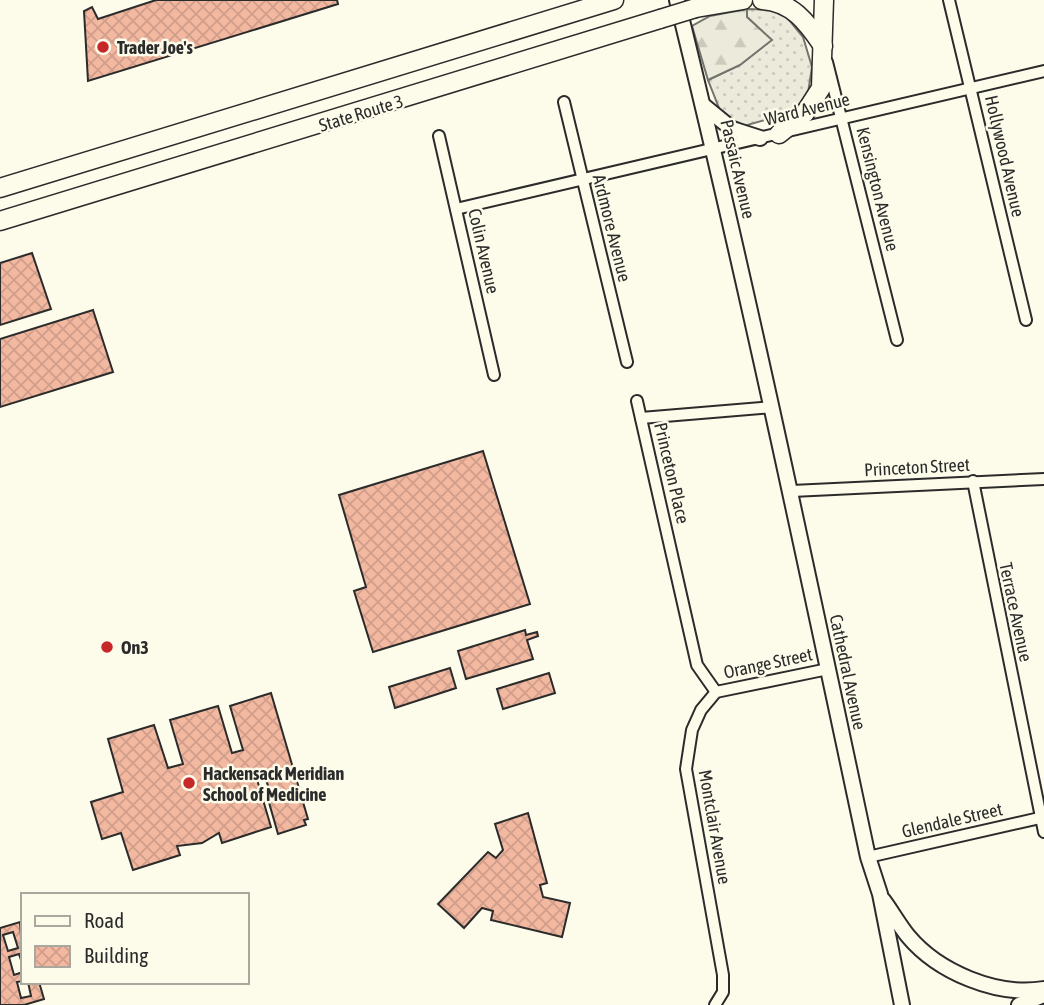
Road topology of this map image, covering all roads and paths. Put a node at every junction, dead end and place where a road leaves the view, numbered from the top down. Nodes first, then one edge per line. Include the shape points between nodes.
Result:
1 (614, 0) edge
2 (677, 0) edge
3 (720, 0) edge
4 (743, 0) edge
5 (762, 0) edge
6 (824, 0) edge
7 (949, 0) edge
8 (696, 8) junction
9 (823, 46) junction
10 (1044, 71) edge
11 (971, 88) junction
12 (564, 102) dead end
13 (703, 106) junction
14 (843, 118) junction
15 (779, 134) junction
16 (439, 136) dead end
17 (760, 138) junction
18 (714, 148) junction
19 (583, 179) junction
20 (0, 188) edge
21 (456, 209) junction
22 (0, 222) edge
23 (1026, 320) dead end
24 (897, 341) dead end
25 (759, 347) joint
26 (627, 362) dead end
27 (494, 375) dead end
28 (637, 401) dead end
29 (773, 407) junction
30 (642, 418) junction
31 (1044, 479) edge
32 (973, 481) junction
33 (792, 491) junction
34 (828, 669) junction
35 (716, 692) junction
36 (1043, 818) edge
37 (1044, 832) edge
38 (867, 857) junction
39 (880, 894) junction
40 (1044, 989) edge
41 (1044, 995) edge
42 (715, 1005) edge
43 (902, 1005) edge
44 (1019, 1005) edge

1 - 20 highway, State Route 3
2 - 13 main road, Passaic Avenue
3 - 8 highway, State Route 3
4 - 8 highway
5 - 9 highway via 790,8
6 - 9 highway
7 - 11 street, Hollywood Avenue
8 - 22 highway, State Route 3, bridge
9 - 14 street, Kensington Avenue
9 - 15 highway via 824,75 817,97
10 - 11 street, Ward Avenue
11 - 14 street, Ward Avenue
11 - 23 street, Hollywood Avenue
12 - 19 street, Ardmore Avenue
13 - 17 main road via 732,129
13 - 18 main road, Passaic Avenue
14 - 15 street, Ward Avenue
14 - 24 street, Kensington Avenue
15 - 17 street, Ward Avenue
16 - 21 street, Colin Avenue
17 - 18 street, Ward Avenue
18 - 19 street, Ward Avenue
18 - 25 main road, Passaic Avenue
19 - 21 street, Ward Avenue
19 - 26 street, Ardmore Avenue
21 - 27 street, Colin Avenue
25 - 29 main road, Cathedral Avenue
28 - 30 street
29 - 30 street, Princeton Place
29 - 33 main road, Cathedral Avenue
30 - 35 street, Princeton Place via 697,665
31 - 32 street, Princeton Street
32 - 33 street, Princeton Street
32 - 36 street, Terrace Avenue
33 - 34 main road, Cathedral Avenue
34 - 35 street, Orange Street
34 - 38 main road, Cathedral Avenue
35 - 42 street, Montclair Avenue via 692,730 686,769 723,975 723,992
36 - 37 street, Terrace Avenue
36 - 38 street, Glendale Street
38 - 39 main road, Cathedral Avenue
39 - 40 main road via 909,937 934,959 968,978 1001,988
39 - 43 main road, Cathedral Avenue
41 - 44 main road

